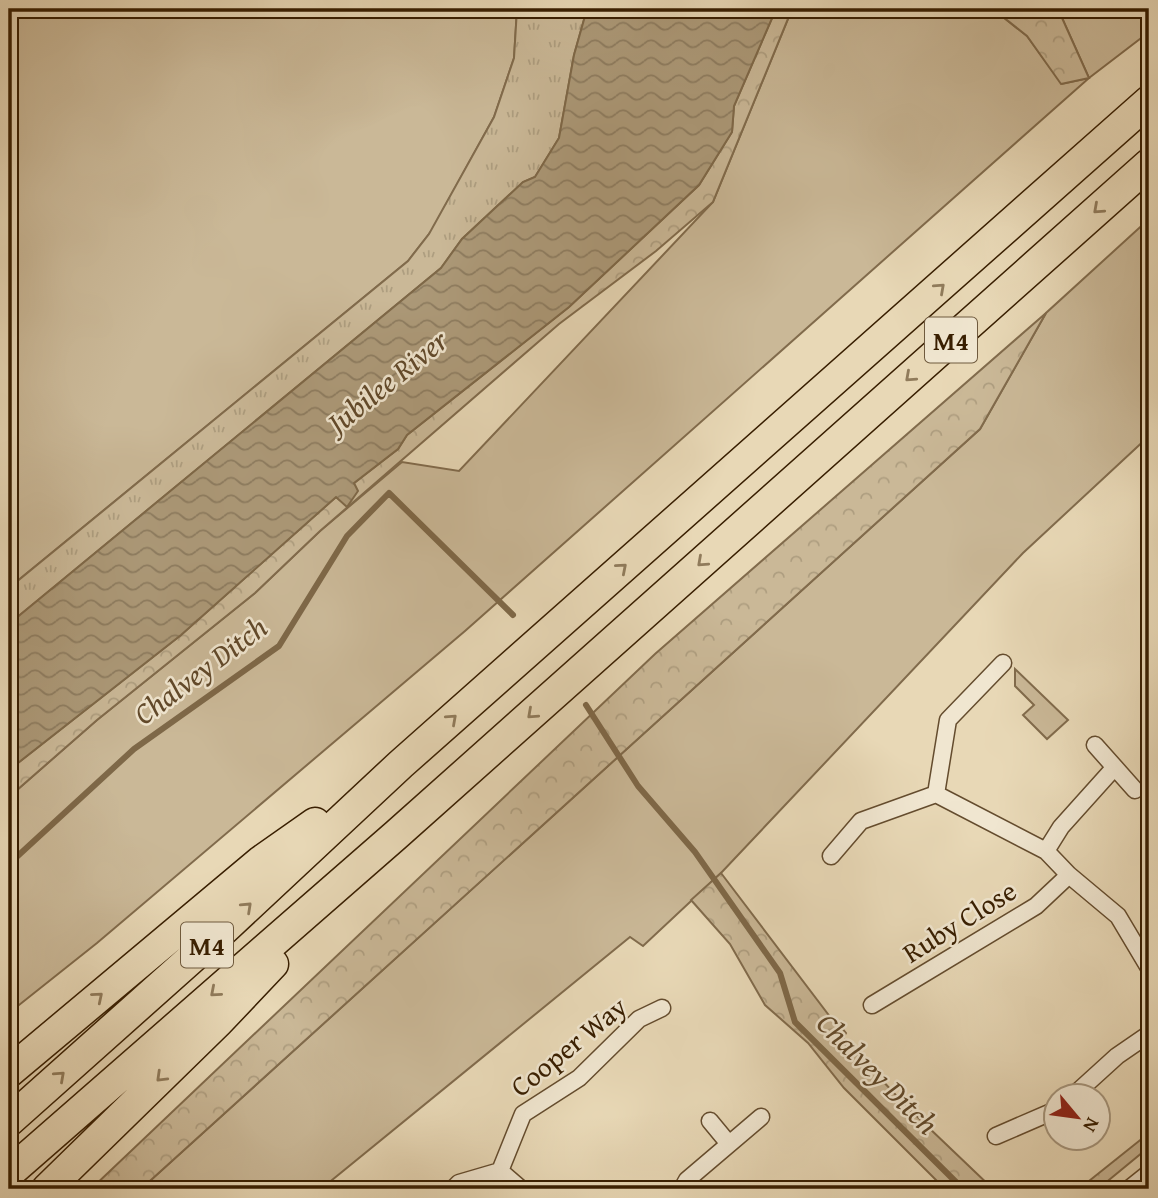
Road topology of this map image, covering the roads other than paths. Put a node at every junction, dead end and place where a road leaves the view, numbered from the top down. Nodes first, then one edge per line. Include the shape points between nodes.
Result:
1 (1149, 101) edge
2 (1149, 164) edge
3 (1003, 663) dead end
4 (1095, 745) dead end
5 (401, 764) junction
6 (1114, 768) junction
7 (1135, 789) dead end
8 (936, 794) junction
9 (396, 835) junction
10 (1046, 851) junction
11 (831, 856) dead end
12 (1069, 874) junction
13 (1148, 964) edge
14 (872, 1005) dead end
15 (662, 1008) dead end
16 (1149, 1034) edge
17 (9, 1072) edge
18 (1089, 1082) edge
19 (1042, 1116) edge
20 (761, 1117) dead end
21 (9, 1121) edge
22 (710, 1121) dead end
23 (996, 1136) dead end
24 (729, 1144) junction
25 (500, 1171) junction
26 (9, 1173) edge
27 (1149, 1173) edge
28 (47, 1189) edge
29 (453, 1189) edge
30 (521, 1189) edge
31 (682, 1189) edge
32 (1129, 1189) edge

5 -> 1 highway, M4
2 -> 9 highway, M4
3 - 8 street via 948,720
4 - 6 street
17 -> 5 highway, M4 via 261,861
21 -> 5 highway, M4
6 - 7 street
6 - 10 street via 1061,827
8 - 10 street
8 - 11 street via 861,821
9 -> 26 highway, M4
9 -> 28 highway, M4 via 219,1021
10 - 12 street
12 - 13 street via 1118,916
12 - 14 street, Ruby Close via 1036,905
15 - 25 street, Cooper Way via 639,1019 579,1078 523,1114
16 - 18 street
19 - 23 street
20 - 24 street
22 - 24 street
24 - 31 street
25 - 29 street
25 - 30 street
27 - 32 street

